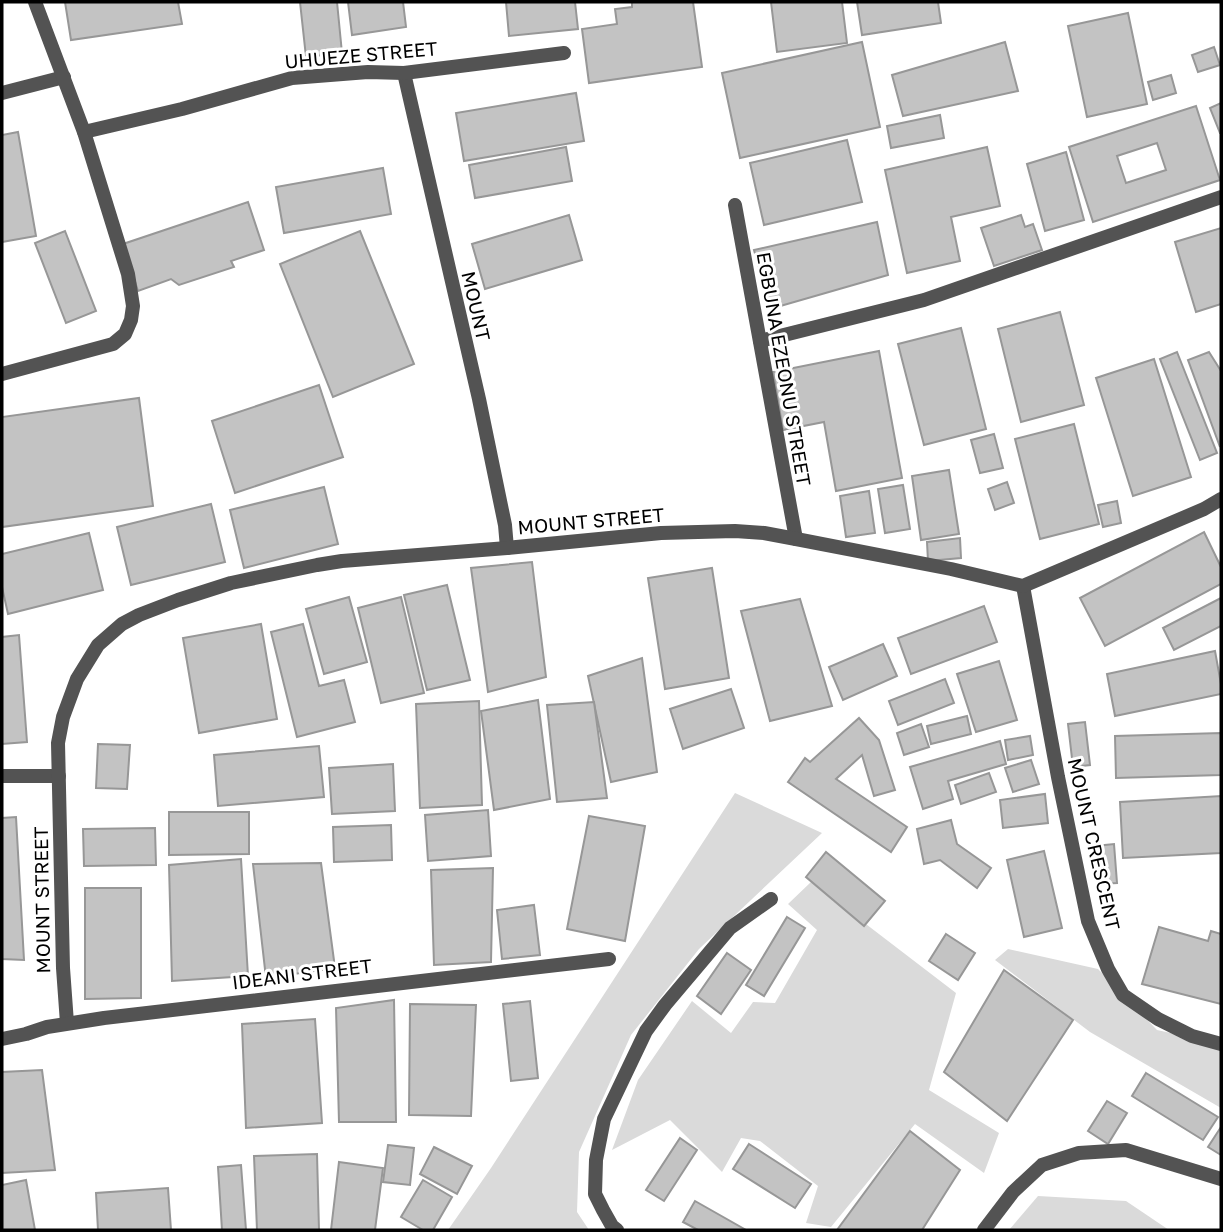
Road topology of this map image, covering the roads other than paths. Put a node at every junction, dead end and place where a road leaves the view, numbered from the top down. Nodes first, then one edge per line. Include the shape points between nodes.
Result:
1 (35, 2) edge
2 (564, 53) dead end
3 (404, 73) junction
4 (64, 77) junction
5 (2, 93) edge
6 (84, 132) junction
7 (1221, 197) edge
8 (735, 205) dead end
9 (760, 341) junction
10 (2, 374) edge
11 (1221, 499) edge
12 (796, 539) junction
13 (507, 548) junction
14 (1023, 586) junction
15 (2, 776) edge
16 (59, 776) junction
17 (772, 899) dead end
18 (608, 959) dead end
19 (67, 1023) junction
20 (2, 1039) edge
21 (1221, 1044) edge
22 (1221, 1179) edge
23 (617, 1230) edge
24 (984, 1230) edge

1 - 4 street
2 - 3 street, UHUEZE STREET
3 - 6 street, UHUEZE STREET via 292,78
3 - 13 street, MOUNT via 479,399
4 - 5 street
4 - 6 street
6 - 10 street via 128,274 131,320 125,334 113,344
7 - 9 street via 924,300
8 - 9 street, EGBUNA EZEONU STREET
9 - 12 street, EGBUNA EZEONU STREET
11 - 14 street
12 - 13 street, MOUNT STREET via 735,531 661,533
12 - 14 street, MOUNT STREET
13 - 16 street, MOUNT STREET via 317,565 231,583 139,615 98,645 77,679 58,743
14 - 21 street, MOUNT CRESCENT via 1088,921 1108,969 1123,995 1158,1019
15 - 16 street
16 - 19 street, MOUNT STREET
17 - 23 street via 730,928 646,1031 604,1119 595,1194
18 - 19 street, IDEANI STREET
19 - 20 street, IDEANI STREET
22 - 24 street via 1126,1150 1079,1153 1042,1165 1013,1192

